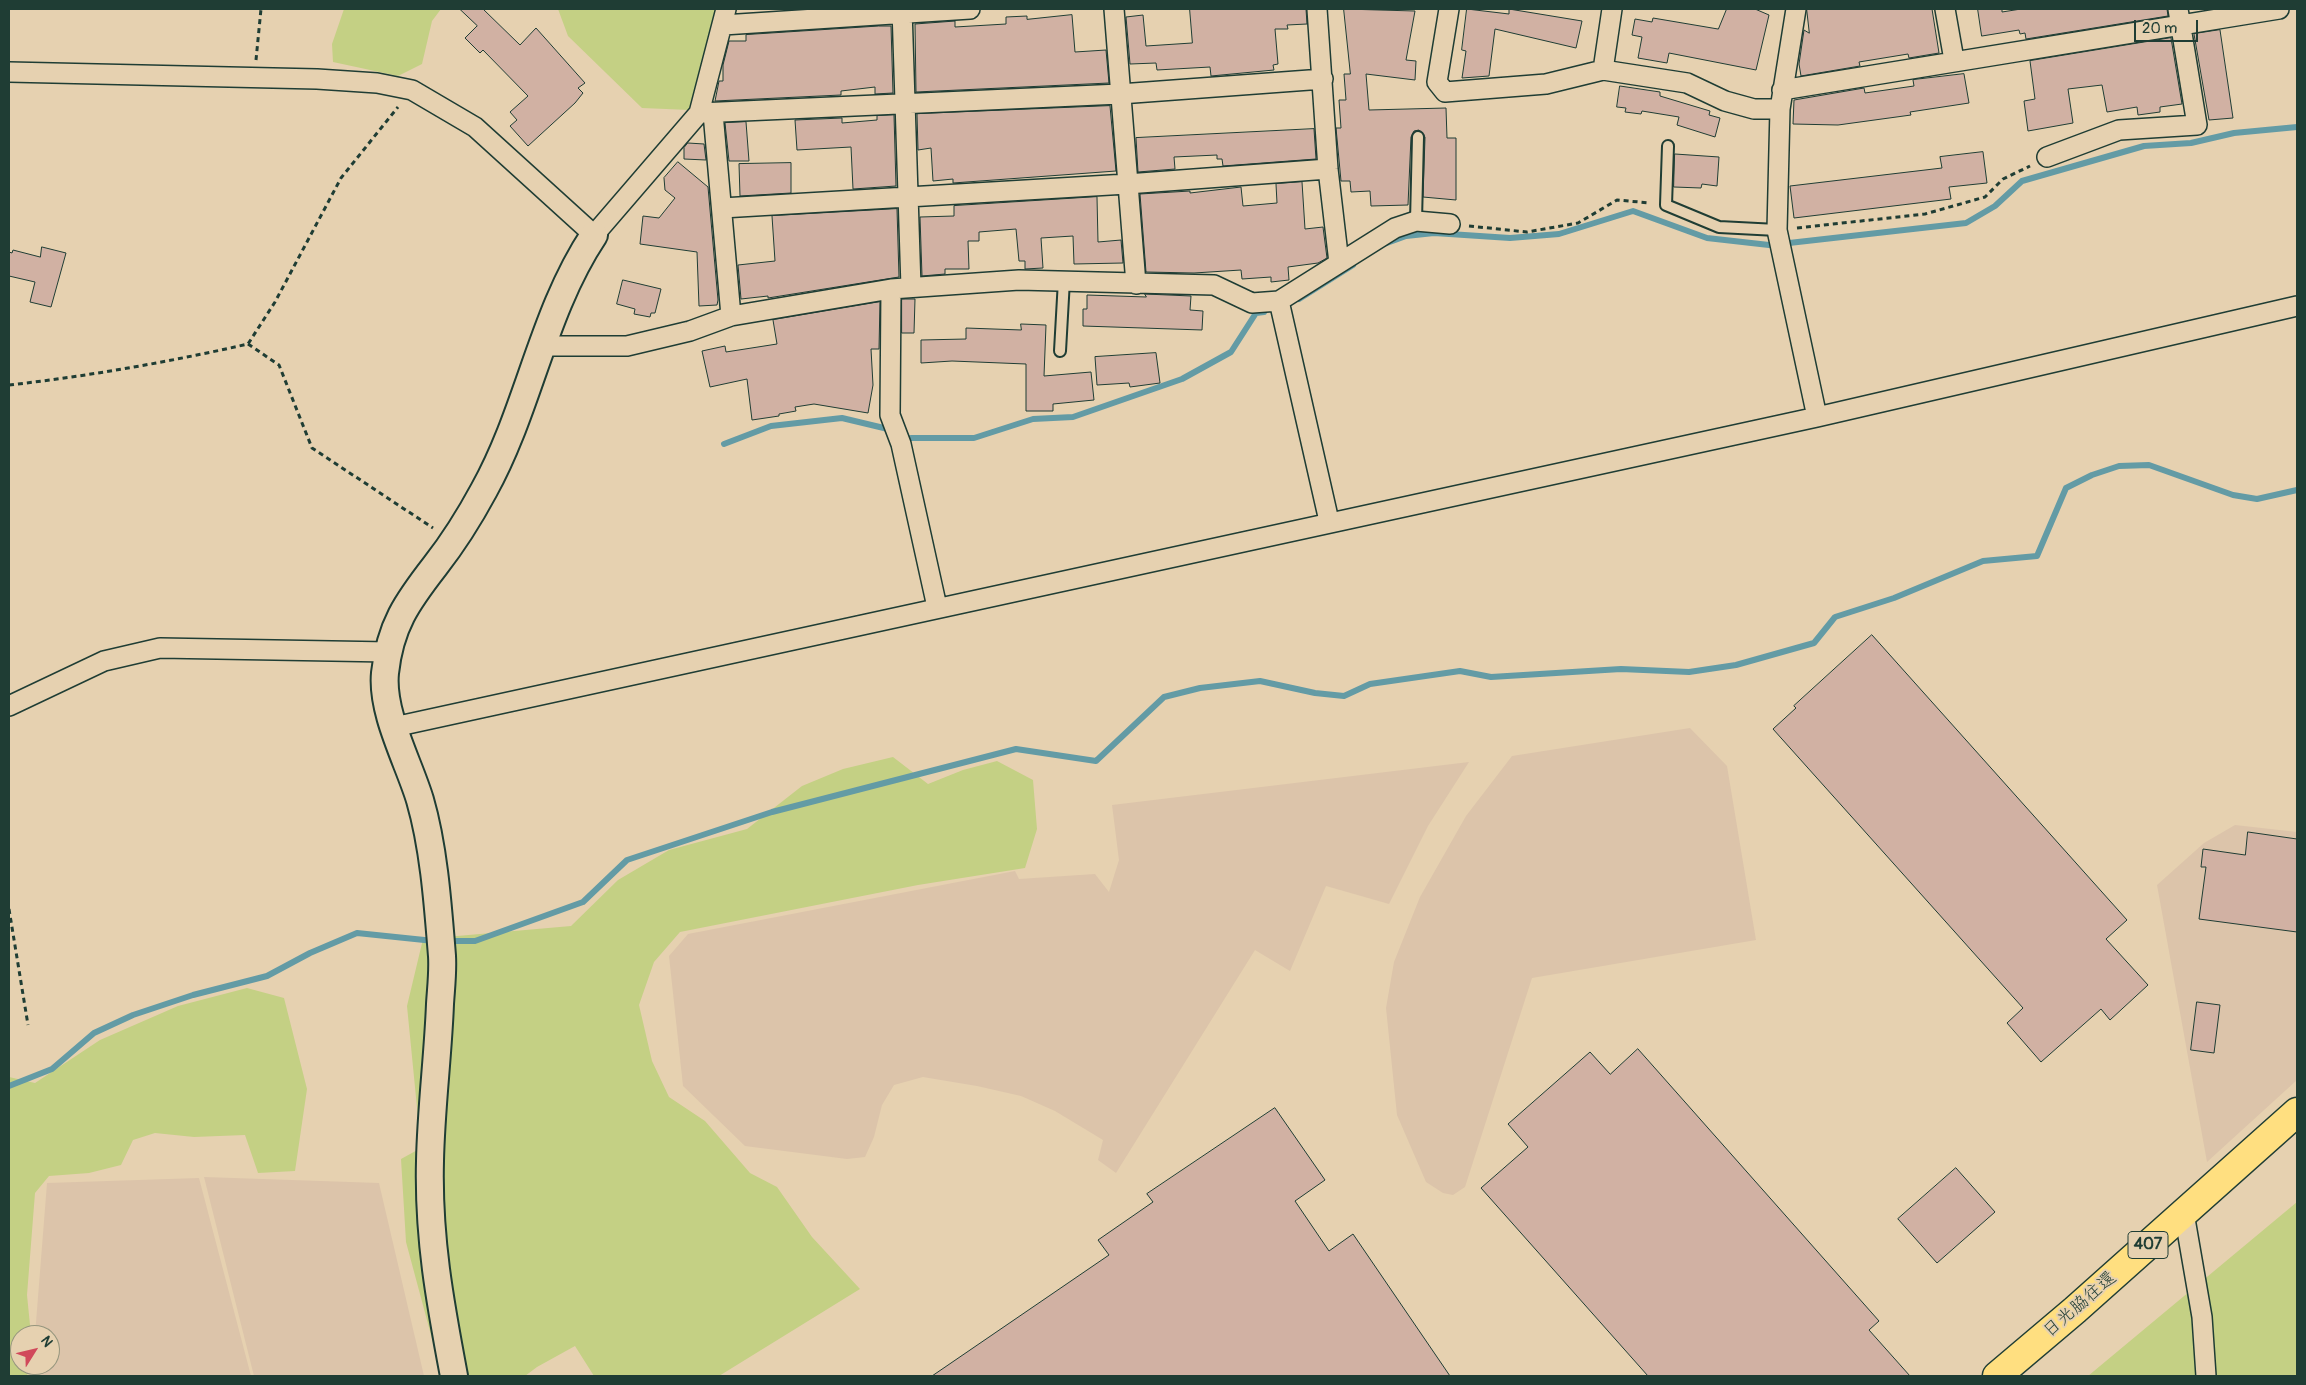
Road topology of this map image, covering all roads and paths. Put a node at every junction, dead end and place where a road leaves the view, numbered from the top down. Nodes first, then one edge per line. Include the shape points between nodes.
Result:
1 (261, 9) edge
2 (970, 9) edge
3 (1114, 9) edge
4 (1317, 9) edge
5 (1449, 9) edge
6 (1612, 9) edge
7 (1796, 9) edge
8 (1945, 9) edge
9 (2279, 9) edge
10 (902, 10) edge
11 (725, 17) edge
12 (2180, 17) edge
13 (1954, 60) junction
14 (1603, 70) junction
15 (9, 72) edge
16 (254, 78) junction
17 (1323, 79) junction
18 (412, 90) junction
19 (1782, 90) junction
20 (1120, 94) junction
21 (905, 102) junction
22 (1780, 109) junction
23 (706, 113) junction
24 (1418, 136) dead end
25 (1668, 146) dead end
26 (2047, 157) joint
27 (1328, 169) junction
28 (1127, 184) junction
29 (908, 198) junction
30 (1666, 205) junction
31 (722, 208) junction
32 (1416, 221) junction
33 (1450, 224) joint
34 (1777, 230) junction
35 (594, 235) junction
36 (1339, 263) junction
37 (1064, 280) junction
38 (1136, 284) junction
39 (912, 287) junction
40 (891, 289) junction
41 (1279, 301) junction
42 (2297, 306) edge
43 (731, 316) junction
44 (248, 344) junction
45 (544, 346) junction
46 (1060, 351) dead end
47 (9, 384) edge
48 (1817, 417) junction
49 (1329, 521) junction
50 (452, 540) junction
51 (937, 607) junction
52 (389, 652) junction
53 (9, 706) edge
54 (394, 726) junction
55 (9, 909) edge
56 (28, 1025) dead end
57 (2297, 1112) edge
58 (2184, 1213) junction
59 (454, 1376) edge
60 (1997, 1376) edge
61 (2206, 1376) edge

1 - 16 path
2 - 10 street
3 - 20 street
4 - 17 street
5 - 14 street via 1437,82 1445,92 1546,84
6 - 14 street
7 - 19 street
8 - 13 street
9 - 12 street
10 - 11 street
10 - 21 street
11 - 23 street
12 - 13 street
12 - 26 street via 2197,124 2119,130
13 - 19 street
14 - 22 street via 1687,83 1725,101 1754,109
15 - 16 street
16 - 18 street via 377,83
17 - 20 street
17 - 27 street
18 - 35 street via 474,127
18 - 44 path via 341,178 276,302
19 - 22 street
20 - 21 street
20 - 28 street
21 - 23 street
21 - 29 street
22 - 34 street
23 - 31 street
23 - 35 street
24 - 32 lane
25 - 30 lane
26 - 34 path via 2003,180 1985,197 1925,214
27 - 28 street
27 - 36 street
28 - 29 street
28 - 38 street
29 - 31 street
29 - 39 street
30 - 33 path via 1617,200 1578,223 1527,232
30 - 34 lane via 1719,227
31 - 43 street
32 - 33 street
32 - 36 street via 1395,228
34 - 48 street
35 - 45 street via 565,285
36 - 41 street
37 - 38 street
37 - 39 street
37 - 46 lane
38 - 41 street via 1214,285 1252,303
39 - 40 street
40 - 43 street
40 - 51 street via 890,415 901,444
41 - 49 street
42 - 48 street
43 - 45 street via 690,331 627,346
44 - 47 path via 59,379
44 - 50 path via 279,365 312,448
45 - 50 street via 509,437 484,490
48 - 49 street
49 - 51 street
50 - 52 street via 397,621
51 - 54 street
52 - 53 street via 160,648 104,661
52 - 54 street via 384,676
54 - 59 street via 421,802 428,834 442,959 430,1159 430,1234
55 - 56 path
57 - 58 highway, 日光脇往還 / 407
58 - 60 highway, 日光脇往還 / 407
58 - 61 street via 2202,1317

